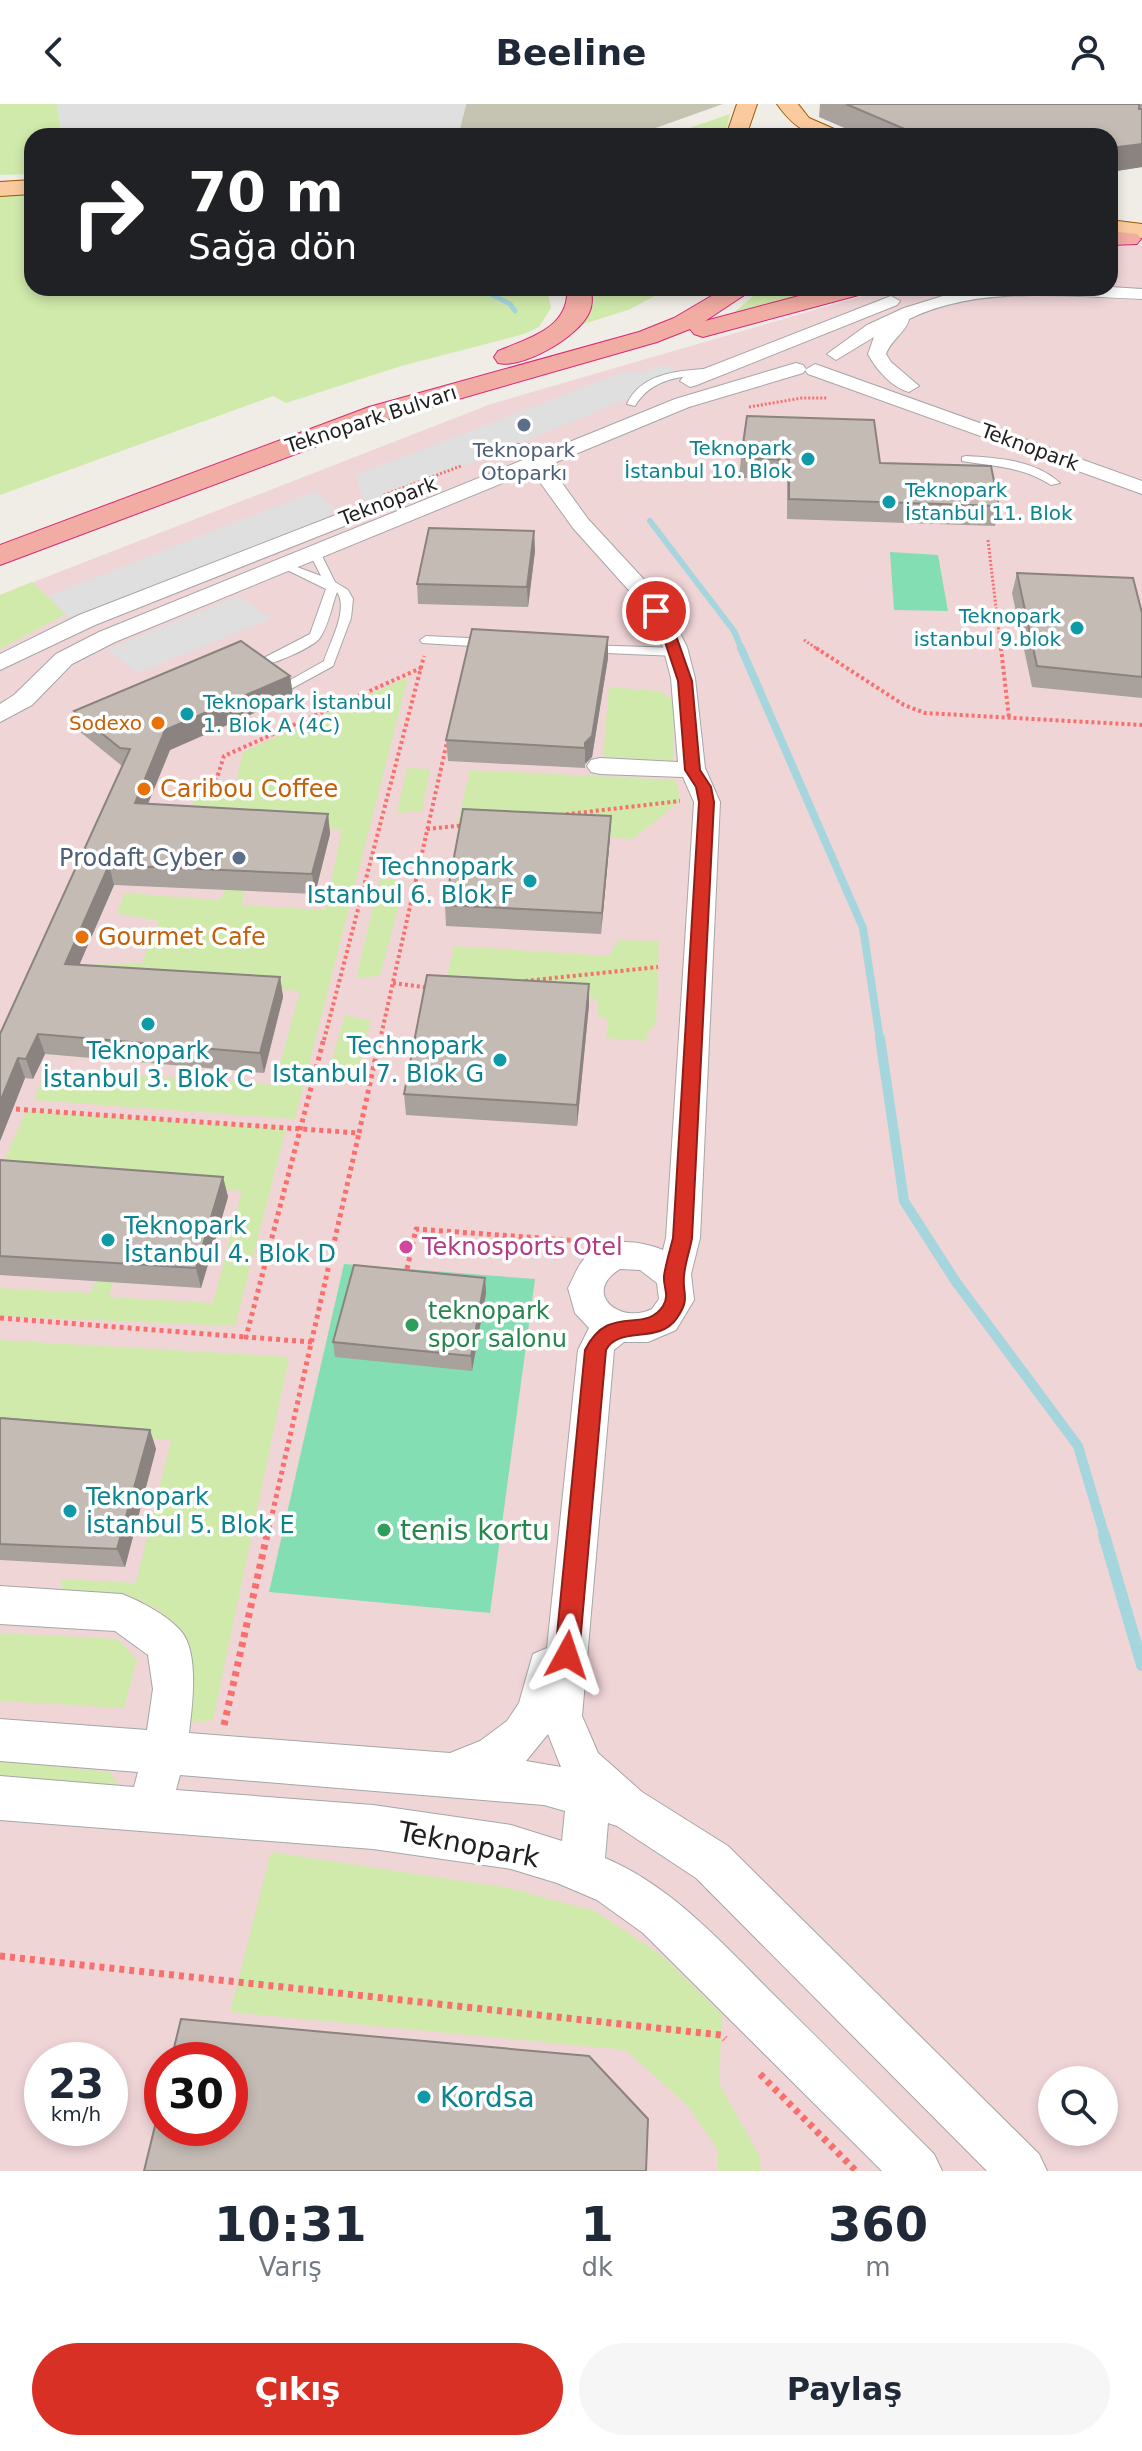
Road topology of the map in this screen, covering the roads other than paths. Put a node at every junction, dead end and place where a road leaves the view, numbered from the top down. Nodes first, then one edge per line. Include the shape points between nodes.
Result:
1 (747, 104) edge
2 (787, 104) edge
3 (781, 125) dead end
4 (739, 128) edge
5 (816, 128) edge
6 (24, 180) edge
7 (0, 181) edge
8 (24, 188) edge
9 (0, 189) edge
10 (1118, 282) edge
11 (1142, 284) edge
12 (1118, 293) edge
13 (1142, 294) edge
14 (580, 296) edge
15 (681, 296) edge
16 (729, 296) edge
17 (827, 296) edge
18 (904, 296) edge
19 (965, 296) edge
20 (919, 307) junction
21 (783, 344) junction
22 (607, 350) junction
23 (836, 357) junction
24 (505, 358) junction
25 (802, 380) junction
26 (909, 386) junction
27 (530, 454) junction
28 (966, 459) dead end
29 (1142, 472) edge
30 (484, 482) junction
31 (1055, 483) dead end
32 (1142, 488) edge
33 (567, 507) junction
34 (0, 532) edge
35 (316, 554) junction
36 (0, 556) edge
37 (285, 566) junction
38 (331, 584) junction
39 (75, 597) dead end
40 (87, 620) junction
41 (426, 644) road end
42 (503, 644) edge
43 (579, 648) edge
44 (676, 652) junction
45 (0, 663) edge
46 (260, 663) edge
47 (289, 686) edge
48 (0, 715) edge
49 (600, 766) dead end
50 (692, 786) junction
51 (663, 1269) junction
52 (604, 1316) junction
53 (0, 1605) edge
54 (0, 1740) edge
55 (165, 1752) junction
56 (449, 1774) junction
57 (0, 1798) edge
58 (607, 1801) junction
59 (149, 1810) junction
60 (582, 1871) junction
61 (917, 2171) edge
62 (1022, 2171) edge

1 - 4 main road
2 - 3 main road
2 - 5 main road via 802,122
6 - 7 main road
8 - 9 main road
10 - 11 street
12 - 13 street, Teknopark
14 - 24 highway via 575,317 557,334
15 - 24 highway, Teknopark Bulvarı via 630,322
16 - 22 highway, Teknopark Bulvarı via 683,323
17 - 22 highway
18 - 21 street, Teknopark
19 - 20 street, Teknopark
20 - 23 street, Teknopark via 884,323
20 - 26 street, Teknopark via 877,348 878,359
21 - 23 street, Teknopark via 817,343
21 - 25 street via 772,351 773,358
21 - 27 street, Teknopark via 632,404
22 - 36 highway, Teknopark Bulvarı via 379,413
23 - 25 street, Teknopark via 830,366
23 - 26 street, Teknopark
24 - 34 highway, Teknopark Bulvarı via 331,409
25 - 27 street, Teknopark via 705,395
25 - 32 street, Teknopark via 873,389
26 - 29 street, Teknopark
27 - 30 street, Teknopark
27 - 33 street
27 - 40 street, Teknopark
28 - 31 lane via 1015,463
30 - 33 street via 530,488
30 - 35 street, Teknopark
33 - 44 street via 656,611
35 - 37 street, Teknopark
35 - 38 lane
37 - 38 lane
37 - 48 street, Teknopark via 91,644 64,659
38 - 46 lane via 315,636
38 - 47 lane via 344,592 347,607 331,658 323,669
39 - 40 street
40 - 45 street, Teknopark
41 - 42 lane
43 - 44 lane
44 - 50 street via 685,681
49 - 50 street
50 - 51 street via 707,802 683,1238
51 - 52 street via 678,1296 669,1315 647,1328
51 - 52 street via 623,1255 597,1267 585,1290
52 - 56 street via 544,1696 535,1721 521,1737 489,1761
52 - 58 street via 596,1350 561,1716 583,1768
53 - 55 street via 122,1613 167,1644 174,1689
54 - 55 street
55 - 56 street
55 - 59 street
56 - 58 street via 544,1784
57 - 59 street, Teknopark
58 - 60 street
58 - 62 street via 712,1862
59 - 60 street, Teknopark via 431,1835 511,1847
60 - 61 street, Teknopark via 613,1884 659,1917

